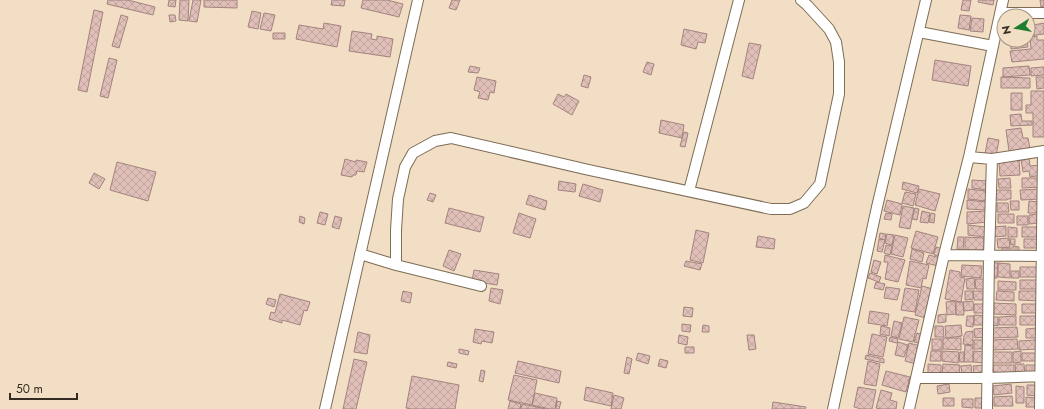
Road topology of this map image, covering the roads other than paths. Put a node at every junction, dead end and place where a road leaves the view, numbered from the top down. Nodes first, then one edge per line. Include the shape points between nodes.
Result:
1 (418, 0) edge
2 (740, 0) edge
3 (801, 0) edge
4 (926, 0) edge
5 (919, 32) junction
6 (996, 34) edge
7 (993, 46) junction
8 (1043, 151) edge
9 (969, 157) junction
10 (992, 159) junction
11 (689, 191) junction
12 (360, 254) junction
13 (944, 255) junction
14 (989, 256) junction
15 (1043, 256) edge
16 (396, 265) junction
17 (481, 286) dead end
18 (1042, 376) edge
19 (916, 378) junction
20 (988, 378) junction
21 (325, 409) edge
22 (832, 409) edge
23 (909, 409) edge
24 (987, 409) edge
25 (1040, 409) edge

1 - 12 street
2 - 11 street
3 - 11 street via 829,29 836,42 839,62 839,94 820,184 804,203 790,210 771,210
4 - 5 street
5 - 7 street
5 - 22 street
6 - 7 street
7 - 9 street
8 - 10 street
8 - 15 street
9 - 10 street
9 - 13 street
10 - 14 street
11 - 16 street via 451,138 435,141 413,153 406,167 398,199
12 - 16 street
12 - 21 street
13 - 14 street
13 - 19 street
14 - 15 street
14 - 20 street
15 - 18 street
16 - 17 street
18 - 20 street
18 - 25 street
19 - 20 street
19 - 23 street
20 - 24 street

